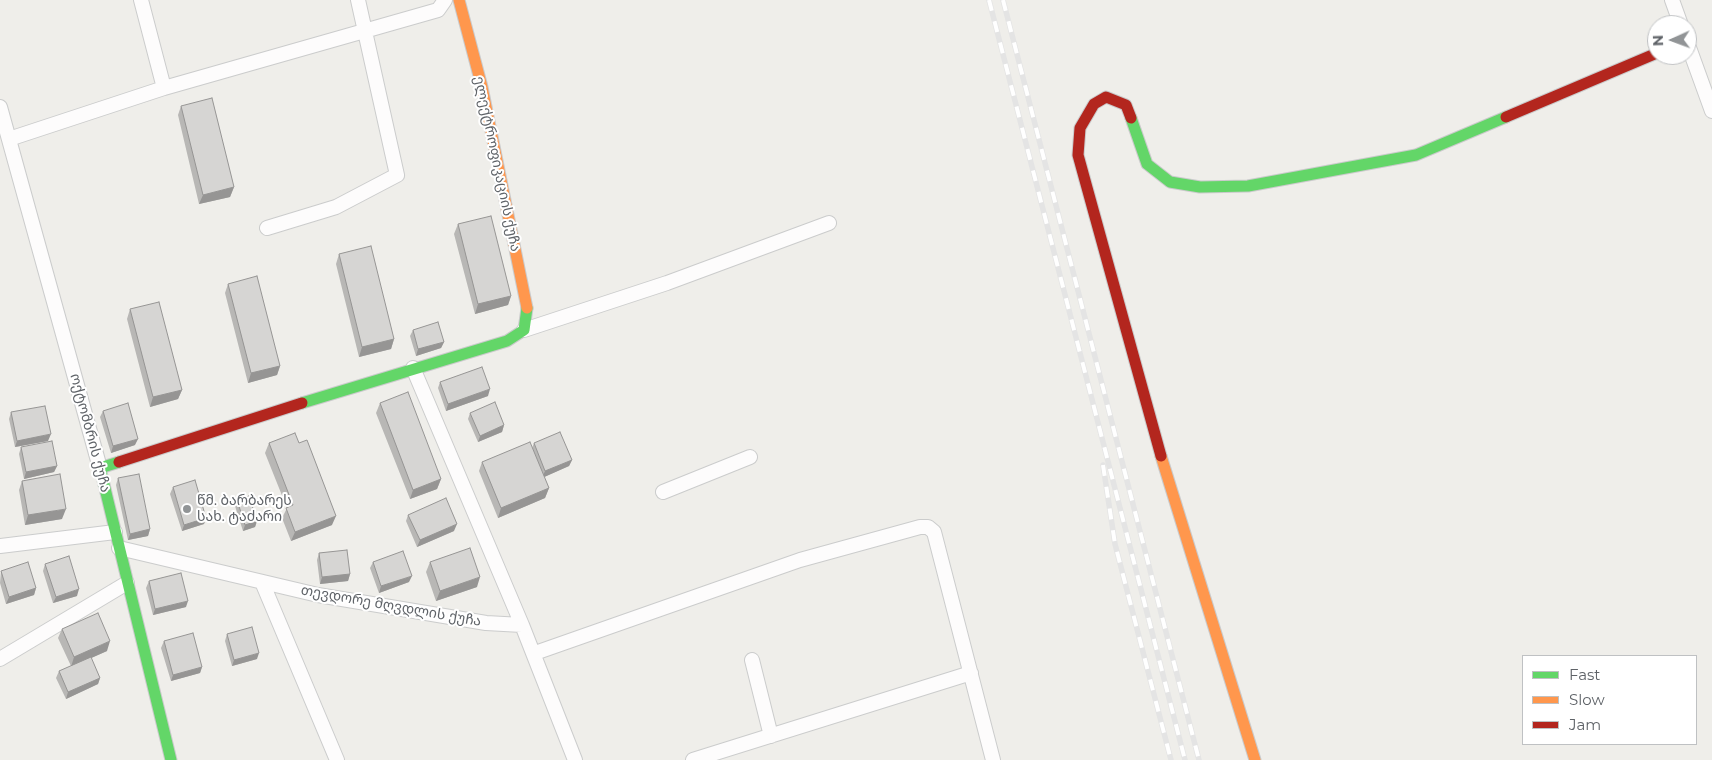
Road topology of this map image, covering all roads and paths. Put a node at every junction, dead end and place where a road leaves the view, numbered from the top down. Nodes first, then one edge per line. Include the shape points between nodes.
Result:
1 (141, 0) edge
2 (358, 0) edge
3 (445, 0) edge
4 (459, 0) edge
5 (1672, 0) edge
6 (1677, 15) edge
7 (365, 32) junction
8 (1647, 57) edge
9 (1695, 65) edge
10 (164, 88) junction
11 (0, 107) edge
12 (1712, 111) edge
13 (9, 139) junction
14 (829, 223) dead end
15 (267, 228) dead end
16 (524, 330) junction
17 (413, 368) junction
18 (750, 457) dead end
19 (100, 468) junction
20 (663, 492) dead end
21 (115, 532) junction
22 (0, 546) edge
23 (119, 548) junction
24 (262, 582) junction
25 (128, 583) junction
26 (522, 624) junction
27 (535, 653) junction
28 (0, 660) edge
29 (752, 660) dead end
30 (971, 673) junction
31 (771, 736) junction
32 (171, 760) edge
33 (337, 760) edge
34 (575, 760) edge
35 (693, 760) edge
36 (993, 760) edge
37 (1255, 760) edge

1 - 10 street
2 - 7 street
3 - 7 street via 438,10
4 - 16 street, ელექტროფიკაციის ქუჩა via 482,88 527,305
5 - 6 street
7 - 10 street
7 - 15 street via 396,174 336,207
8 - 37 street via 1416,155 1248,186 1200,187 1170,182 1147,164 1126,105 1106,97 1094,104 1080,128 1078,155 1159,450
9 - 12 street
10 - 13 street
11 - 13 street, ოქტომბრის ქუჩა
13 - 19 street, ოქტომბრის ქუჩა
14 - 16 street via 667,283
16 - 17 street via 507,341
17 - 19 street
17 - 26 street
18 - 20 street
19 - 21 street, ოქტომბრის ქუჩა
21 - 22 street
21 - 23 street, ოქტომბრის ქუჩა
23 - 24 street, თევდორე მღვდლის ქუჩა
23 - 25 street, ოქტომბრის ქუჩა
24 - 26 street, თევდორე მღვდლის ქუჩა via 318,595 486,623
24 - 33 street
25 - 28 street
25 - 32 street, ოქტომბრის ქუჩა
26 - 27 street
27 - 30 street via 800,560 928,527 934,532
27 - 34 street
29 - 31 street
30 - 31 street
30 - 36 street
31 - 35 street

